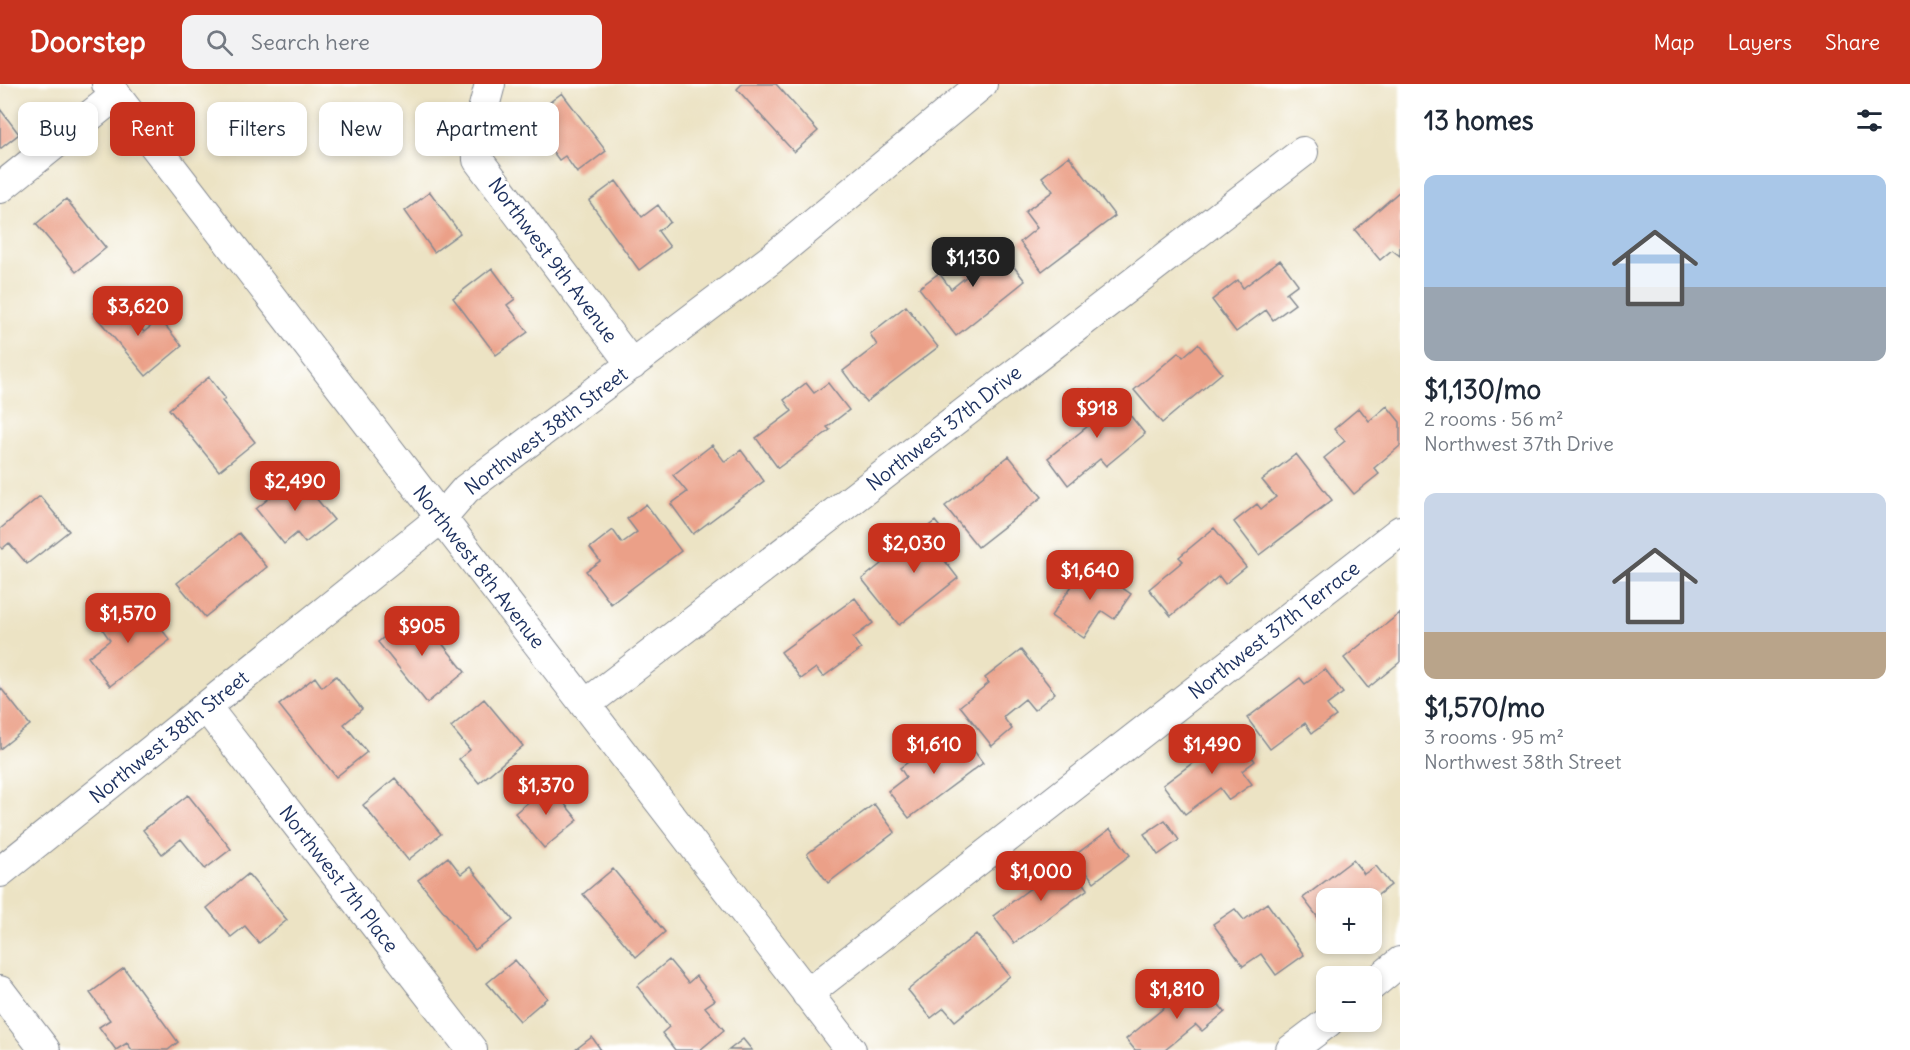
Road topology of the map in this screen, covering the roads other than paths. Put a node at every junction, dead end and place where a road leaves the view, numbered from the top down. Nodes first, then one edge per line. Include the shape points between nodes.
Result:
1 (490, 84) edge
2 (982, 84) edge
3 (112, 90) edge
4 (1303, 152) dead end
5 (0, 188) edge
6 (632, 365) junction
7 (441, 518) junction
8 (1400, 531) edge
9 (585, 705) junction
10 (206, 707) junction
11 (0, 872) edge
12 (1400, 962) edge
13 (1382, 977) edge
14 (0, 991) edge
15 (807, 994) junction
16 (1316, 1031) edge
17 (45, 1050) edge
18 (472, 1050) edge
19 (851, 1050) edge
20 (1291, 1050) edge

1 - 6 street, Northwest 9th Avenue via 477,133 477,160
2 - 6 street, Northwest 38th Street via 771,260
3 - 5 street
3 - 7 street, Northwest 8th Avenue
4 - 9 street, Northwest 37th Drive
6 - 7 street, Northwest 38th Street via 466,489
7 - 9 street, Northwest 8th Avenue
7 - 10 street, Northwest 38th Street
8 - 15 street, Northwest 37th Terrace
9 - 15 street, Northwest 8th Avenue
10 - 11 street, Northwest 38th Street
10 - 18 street, Northwest 7th Place
12 - 13 street
14 - 17 street
15 - 19 street, Northwest 8th Avenue
16 - 20 street

